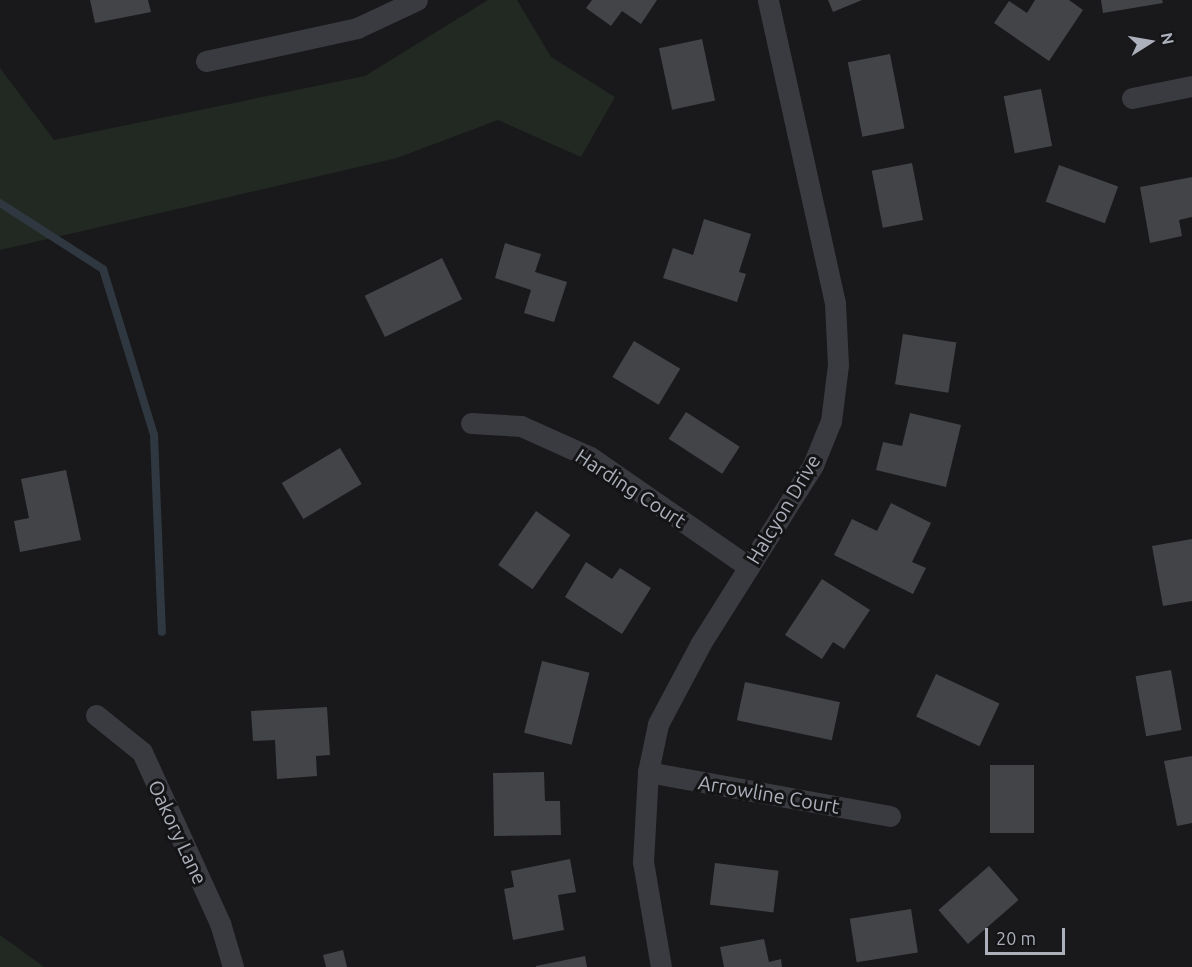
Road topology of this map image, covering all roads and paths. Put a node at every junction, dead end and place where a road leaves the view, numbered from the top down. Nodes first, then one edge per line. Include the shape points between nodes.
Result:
1 (417, 0) edge
2 (768, 0) edge
3 (206, 62) dead end
4 (1192, 86) edge
5 (1132, 98) dead end
6 (471, 423) dead end
7 (749, 567) junction
8 (96, 716) dead end
9 (648, 771) junction
10 (890, 816) dead end
11 (233, 967) edge
12 (661, 967) edge

1 - 3 street via 357,28
2 - 7 street, Halcyon Drive via 835,303 838,365 831,421 813,465
4 - 5 street
6 - 7 street, Harding Court via 521,426 590,457
7 - 9 street, Halcyon Drive via 658,724
8 - 11 street, Oakory Lane via 142,752 220,923
9 - 10 street, Arrowline Court
9 - 12 street, Halcyon Drive via 643,862

